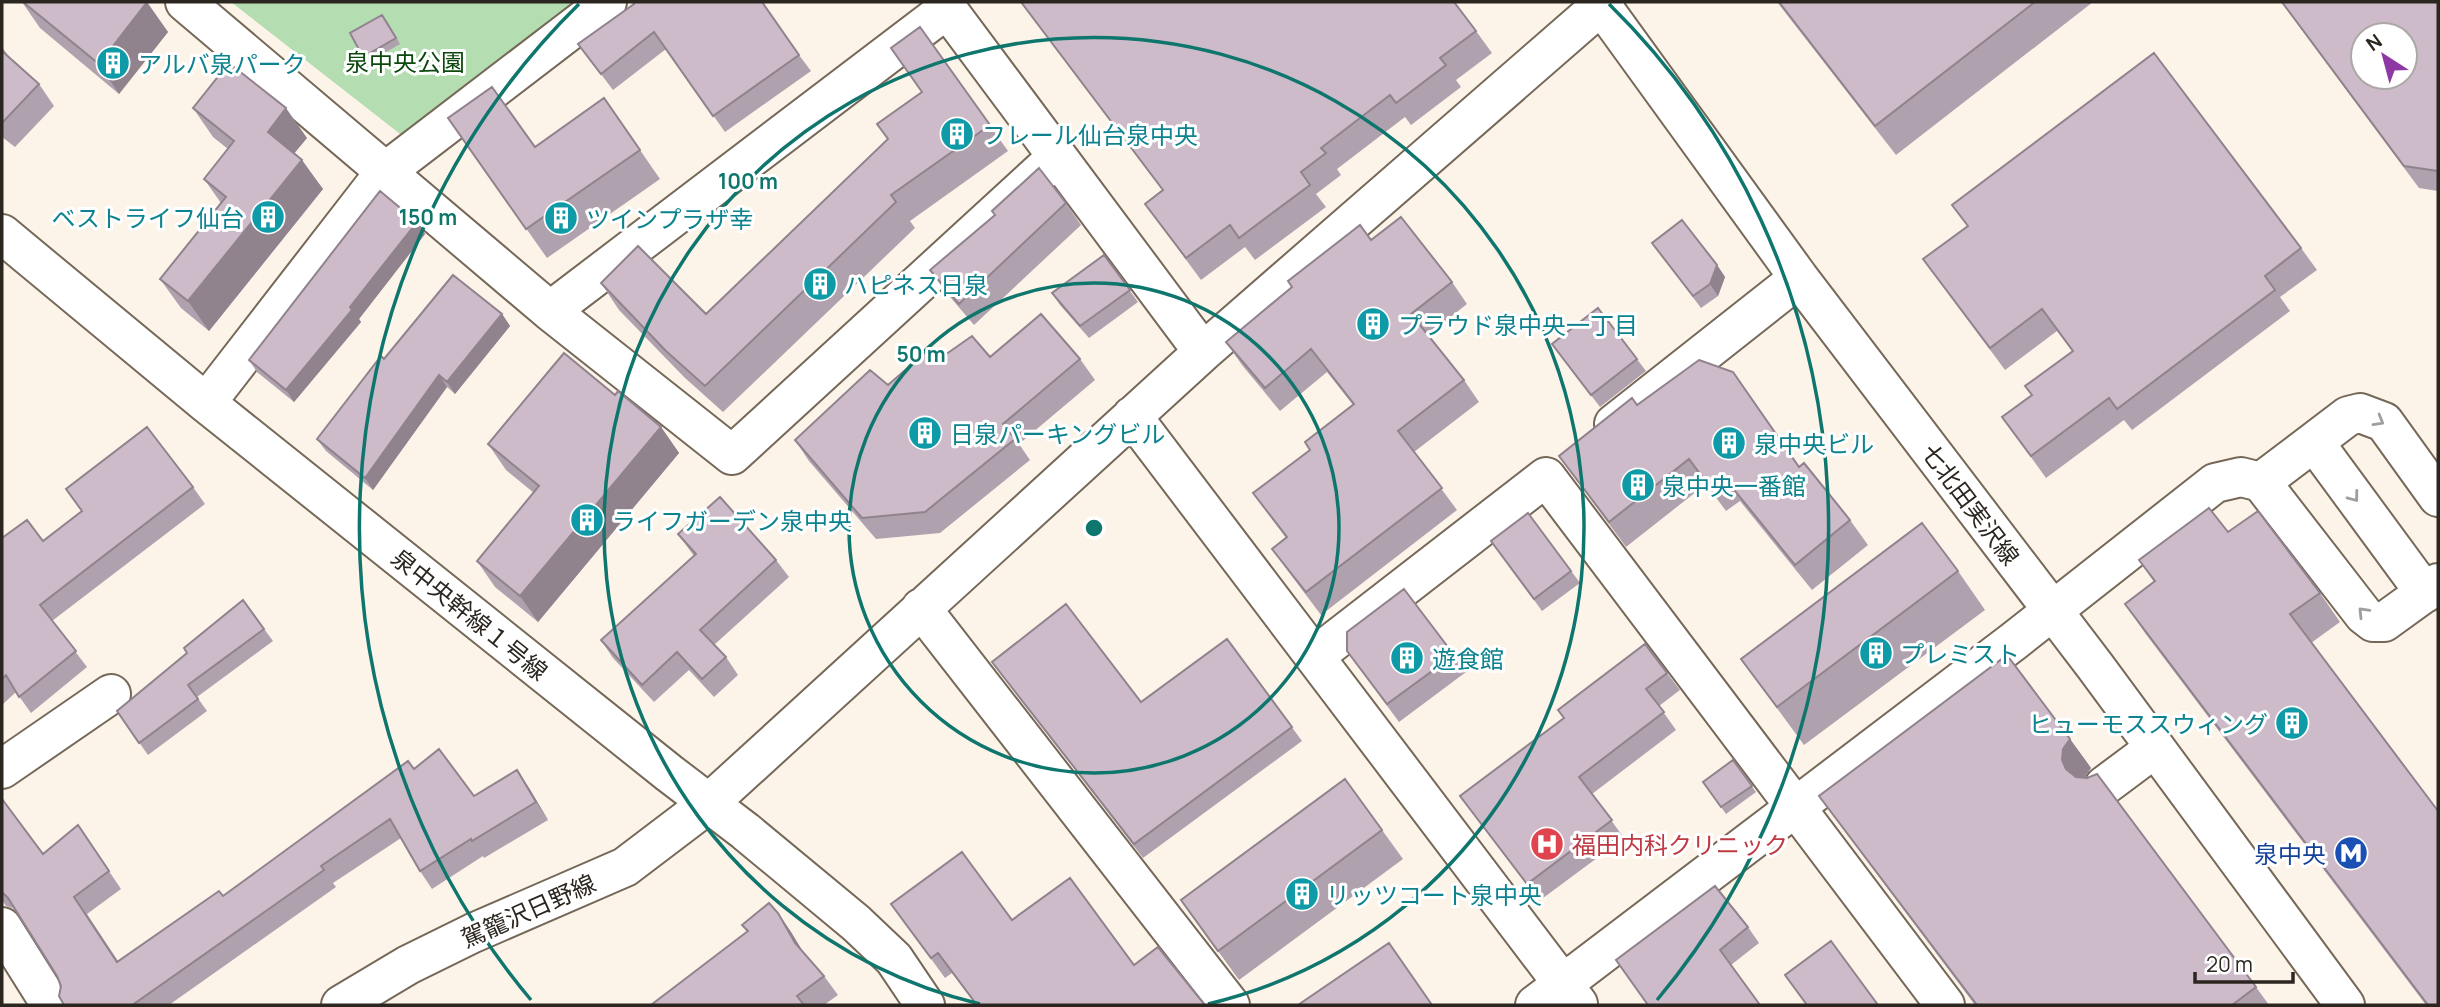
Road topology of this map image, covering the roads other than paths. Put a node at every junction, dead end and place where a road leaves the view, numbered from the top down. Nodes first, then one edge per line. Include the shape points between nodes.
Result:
1 (185, 2) edge
2 (607, 2) edge
3 (1602, 2) edge
4 (944, 6) edge
5 (1058, 157) junction
6 (385, 172) junction
7 (7, 248) edge
8 (1799, 278) junction
9 (550, 312) junction
10 (1203, 352) junction
11 (206, 403) junction
12 (1132, 416) junction
13 (2314, 442) junction
14 (2190, 469) dead end
15 (1546, 477) junction
16 (2261, 482) junction
17 (2438, 497) edge
18 (2089, 582) junction
19 (2432, 588) edge
20 (921, 608) junction
21 (2053, 611) junction
22 (1315, 656) junction
23 (111, 694) dead end
24 (2155, 748) junction
25 (2, 769) edge
26 (2104, 786) edge
27 (708, 804) junction
28 (1794, 806) junction
29 (2, 927) edge
30 (1559, 998) edge
31 (51, 1005) edge
32 (341, 1005) edge
33 (925, 1005) edge
34 (1230, 1005) edge
35 (1945, 1005) edge
36 (2345, 1005) edge

1 - 6 street
2 - 6 street
3 - 8 street, 七北田実沢線
3 - 10 street, 駕籠沢日野線
4 - 5 street
4 - 9 street
5 - 9 street via 733,455
5 - 10 street
6 - 9 street
6 - 11 street
7 - 11 street, 泉中央幹線１号線
8 - 15 street
8 - 21 street, 七北田実沢線
10 - 12 street, 駕籠沢日野線
11 - 27 street, 泉中央幹線１号線
12 - 20 street, 駕籠沢日野線
12 - 22 street
13 - 16 street
13 -> 17 street via 2348,416 2360,413 2378,419 2392,431
13 -> 19 street
14 - 18 street via 2104,541
15 - 22 street
15 - 28 street
16 - 18 street via 2241,477 2215,483
19 -> 16 street via 2384,622 2373,622
18 - 21 street
20 - 27 street, 駕籠沢日野線
20 - 34 street
21 - 24 street, 七北田実沢線
21 - 28 street
22 - 30 street
23 - 25 street
24 - 26 street
24 - 36 street, 七北田実沢線
27 - 32 street, 駕籠沢日野線 via 625,867 472,933
27 - 33 street, 泉中央幹線１号線 via 856,923 894,960
28 - 30 street
28 - 35 street
29 - 31 street

